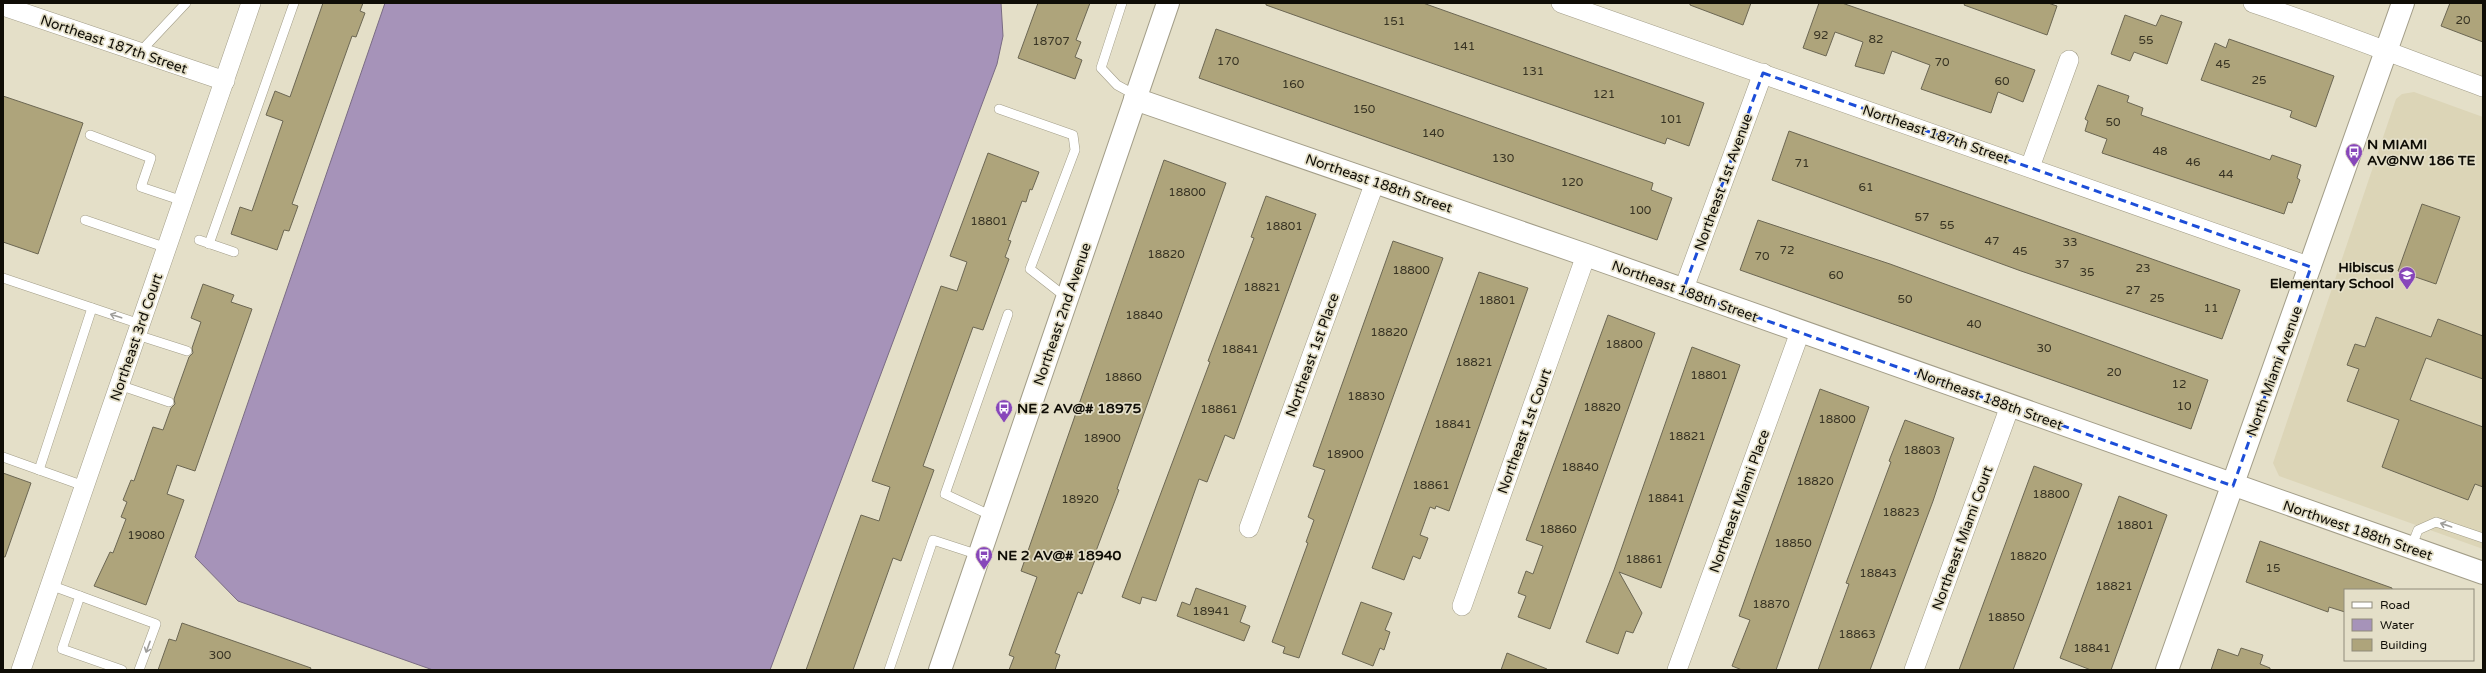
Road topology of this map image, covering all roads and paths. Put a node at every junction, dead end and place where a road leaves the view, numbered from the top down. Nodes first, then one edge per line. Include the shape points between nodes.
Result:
1 (186, 3) edge
2 (251, 3) edge
3 (294, 3) edge
4 (1122, 3) edge
5 (1168, 3) edge
6 (1561, 3) edge
7 (2253, 3) edge
8 (2403, 3) edge
9 (3, 6) edge
10 (140, 52) junction
11 (2386, 52) junction
12 (2069, 60) dead end
13 (1763, 73) junction
14 (225, 81) junction
15 (2483, 87) edge
16 (1136, 97) junction
17 (999, 109) dead end
18 (90, 135) dead end
19 (2030, 167) junction
20 (1375, 182) junction
21 (183, 201) junction
22 (85, 220) dead end
23 (199, 240) dead end
24 (209, 244) junction
25 (167, 248) junction
26 (234, 252) dead end
27 (1586, 255) junction
28 (2311, 267) junction
29 (3, 278) edge
30 (1683, 291) junction
31 (1067, 298) junction
32 (92, 308) junction
33 (1008, 314) dead end
34 (138, 329) junction
35 (1800, 332) junction
36 (187, 351) dead end
37 (119, 385) junction
38 (169, 402) dead end
39 (2010, 406) junction
40 (3, 457) edge
41 (39, 470) junction
42 (84, 486) junction
43 (2233, 486) junction
44 (992, 516) junction
45 (1249, 528) dead end
46 (2483, 538) edge
47 (2411, 548) junction
48 (979, 555) junction
49 (2483, 573) edge
50 (50, 585) junction
51 (80, 596) junction
52 (1462, 606) dead end
53 (20, 670) edge
54 (122, 670) edge
55 (139, 670) edge
56 (889, 670) edge
57 (940, 670) edge
58 (1677, 670) edge
59 (1914, 670) edge
60 (2167, 670) edge

1 - 10 lane
2 - 14 street, Northeast 3rd Court
3 - 24 lane
4 - 16 lane via 1101,68 1117,85
5 - 16 street, Northeast 2nd Avenue
6 - 13 street, Northeast 187th Street
7 - 11 street via 2358,39
8 - 11 street, North Miami Avenue
9 - 10 street, Northeast 187th Street
10 - 14 street, Northeast 187th Street
11 - 15 street
11 - 28 street, North Miami Avenue
12 - 19 street
13 - 19 street, Northeast 187th Street
13 - 30 street, Northeast 1st Avenue
14 - 21 street, Northeast 3rd Court
16 - 20 street, Northeast 188th Street
16 - 31 street, Northeast 2nd Avenue
17 - 31 lane via 1073,135 1075,150 1030,269
18 - 21 lane via 151,158 141,187
19 - 28 street, Northeast 187th Street
20 - 27 street, Northeast 188th Street
20 - 45 street, Northeast 1st Place
21 - 25 street, Northeast 3rd Court
22 - 25 lane
23 - 24 lane
24 - 26 lane
25 - 34 street, Northeast 3rd Court
27 - 30 street, Northeast 188th Street
27 - 52 street, Northeast 1st Court
28 - 43 street, North Miami Avenue
29 - 32 lane
30 - 35 street, Northeast 188th Street
31 - 44 street, Northeast 2nd Avenue
34 -> 32 lane
32 - 41 lane
33 - 44 lane via 945,494
34 - 36 lane
34 - 37 street, Northeast 3rd Court
35 - 39 street, Northeast 188th Street
35 - 58 street, Northeast Miami Place
37 - 38 lane
37 - 42 street, Northeast 3rd Court
39 - 43 street, Northeast 188th Street
39 - 59 street, Northeast Miami Court
40 - 41 lane
41 - 42 lane
42 - 50 street, Northeast 3rd Court
43 - 47 street, Northwest 188th Street
43 - 60 street, North Miami Avenue
44 - 48 street, Northeast 2nd Avenue
46 -> 47 lane via 2436,522 2418,530
47 - 49 street, Northwest 188th Street
48 - 56 lane via 933,540
48 - 57 street, Northeast 2nd Avenue
50 - 51 lane
50 - 53 street, Northeast 3rd Court
51 - 54 lane via 62,649
51 -> 55 lane via 156,624

